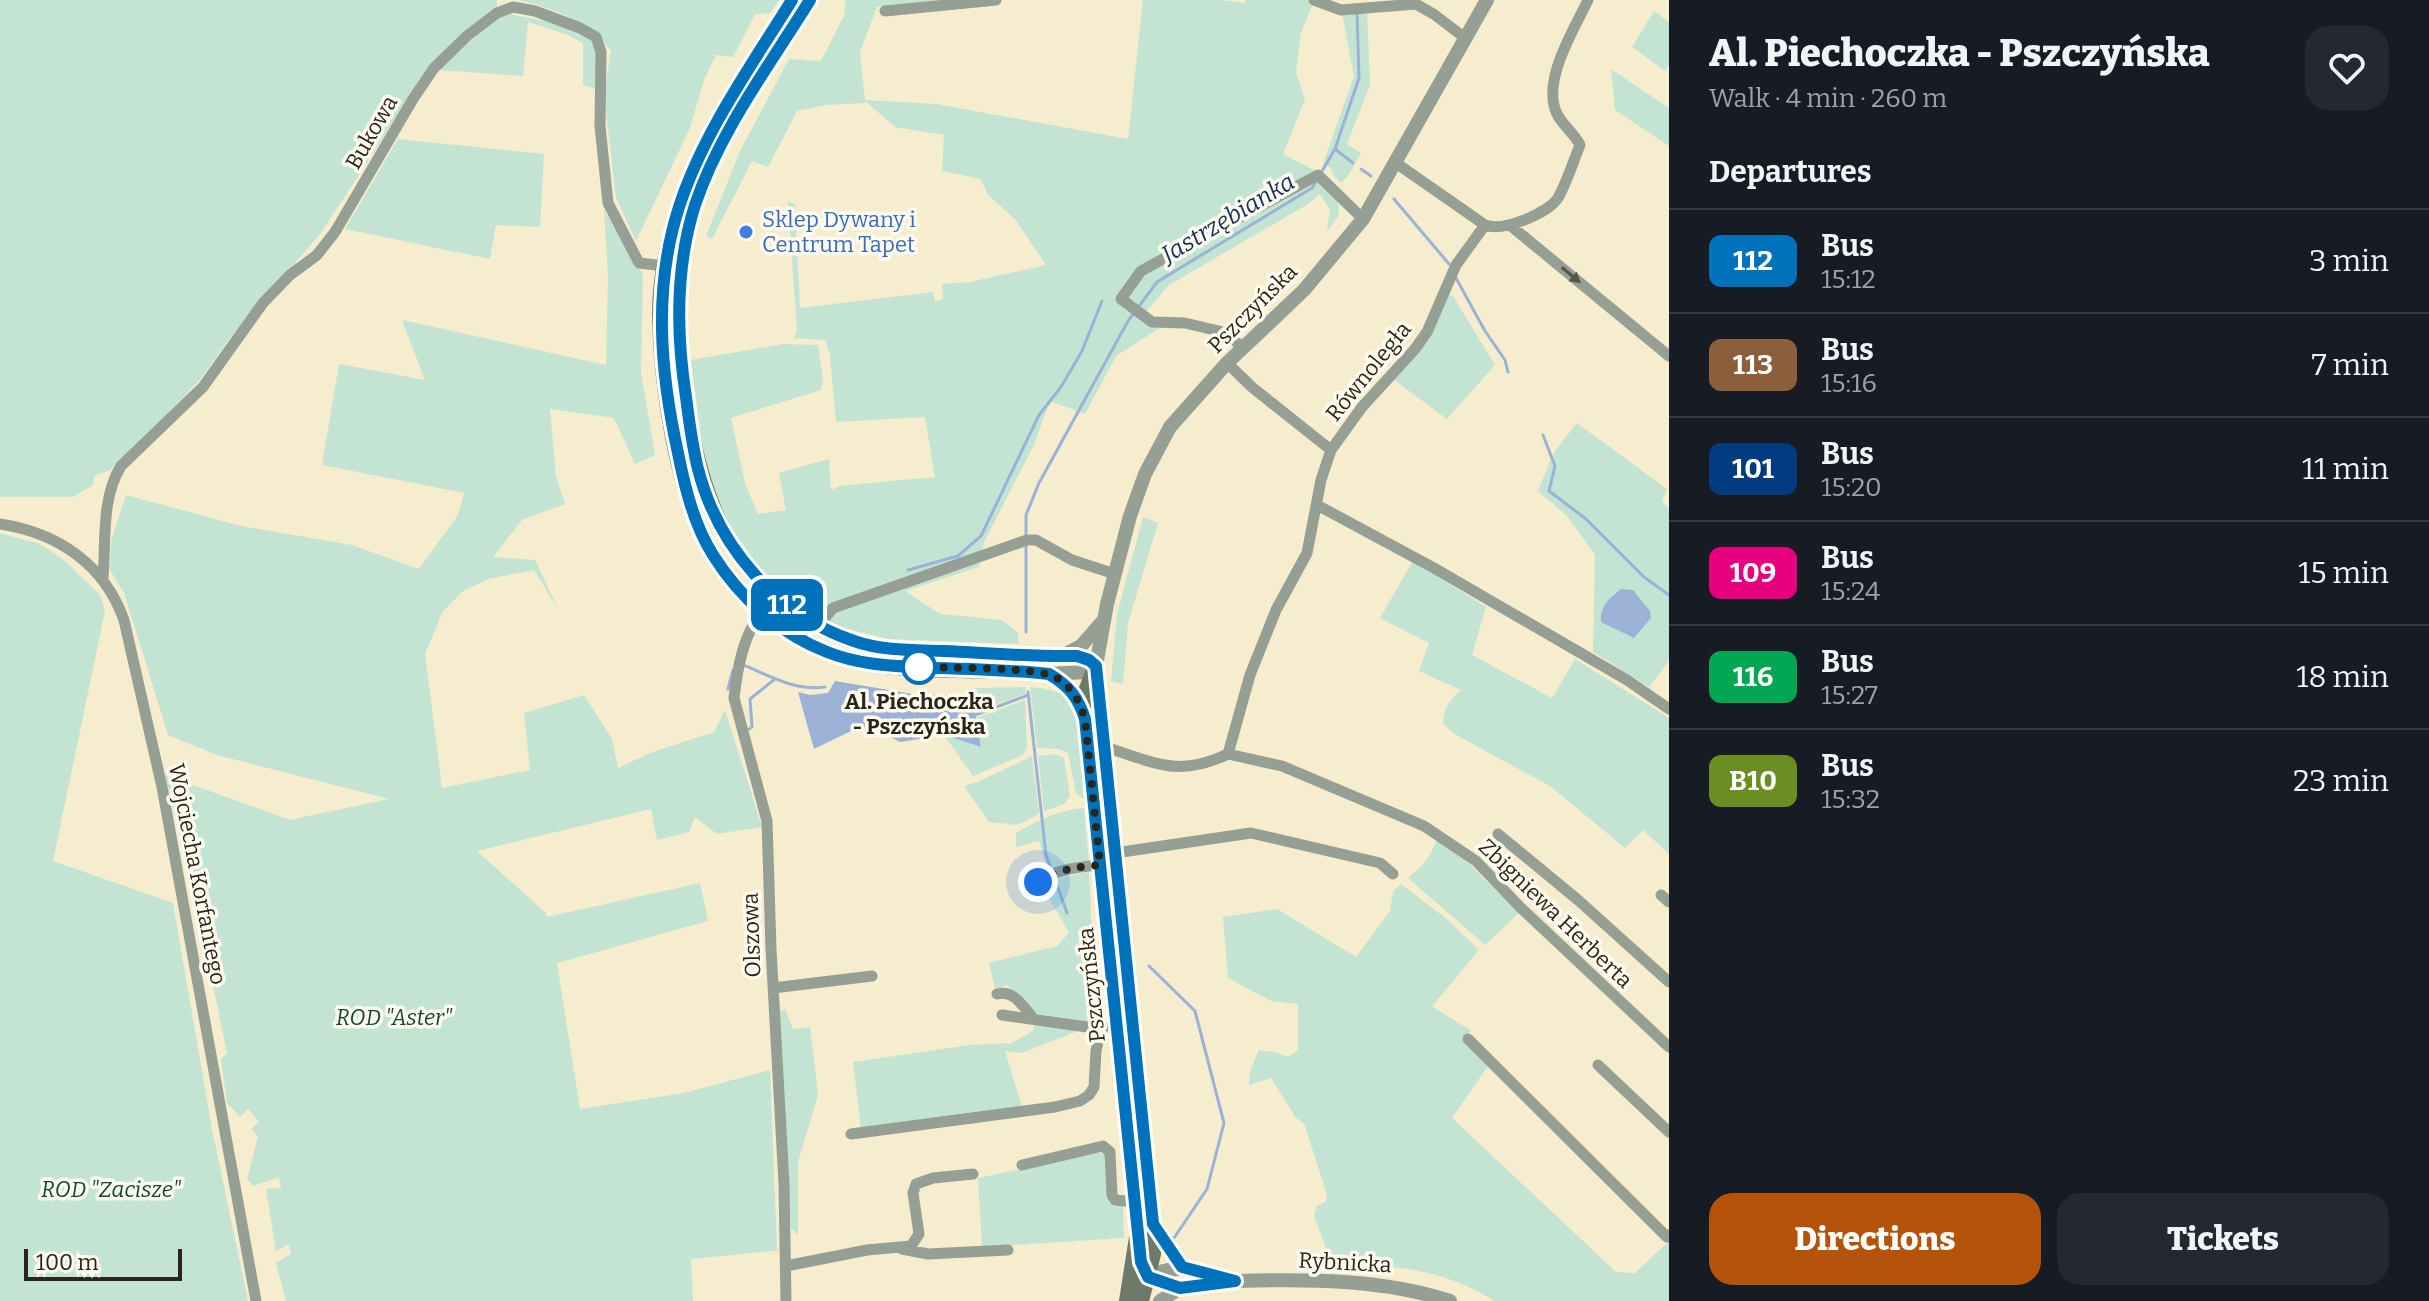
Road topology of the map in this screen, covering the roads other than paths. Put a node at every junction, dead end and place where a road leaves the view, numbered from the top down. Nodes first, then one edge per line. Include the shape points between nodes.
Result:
1 (792, 0) edge
2 (810, 0) edge
3 (996, 0) edge
4 (1314, 0) edge
5 (1487, 0) edge
6 (1588, 0) edge
7 (885, 11) dead end
8 (1465, 38) junction
9 (1396, 163) junction
10 (1363, 219) junction
11 (1485, 225) junction
12 (1511, 226) junction
13 (665, 266) junction
14 (1244, 348) junction
15 (1669, 356) edge
16 (1227, 363) junction
17 (1331, 450) junction
18 (1317, 505) junction
19 (0, 524) edge
20 (1115, 574) junction
21 (103, 578) junction
22 (762, 613) junction
23 (1105, 618) junction
24 (819, 625) junction
25 (1062, 656) junction
26 (1096, 666) junction
27 (1049, 674) junction
28 (1669, 709) edge
29 (1085, 719) junction
30 (1104, 749) junction
31 (1228, 754) junction
32 (1498, 834) dead end
33 (1115, 853) junction
34 (1100, 865) junction
35 (1393, 874) dead end
36 (1037, 896) dead end
37 (872, 976) dead end
38 (1669, 982) edge
39 (773, 988) junction
40 (997, 994) dead end
41 (1002, 1015) dead end
42 (1034, 1019) junction
43 (1109, 1027) junction
44 (1468, 1039) dead end
45 (1669, 1047) edge
46 (1598, 1065) dead end
47 (1669, 1132) edge
48 (851, 1134) dead end
49 (1022, 1165) dead end
50 (973, 1174) dead end
51 (1136, 1202) junction
52 (1145, 1228) junction
53 (1669, 1235) edge
54 (900, 1248) junction
55 (1008, 1250) dead end
56 (786, 1266) junction
57 (1182, 1267) junction
58 (1148, 1277) junction
59 (1235, 1281) junction
60 (1180, 1288) junction
61 (1132, 1299) edge
62 (256, 1301) edge
63 (786, 1301) edge
64 (1160, 1301) edge
65 (1450, 1301) edge

1 - 13 main road via 697,162
2 - 24 main road via 729,130 696,203 685,246 677,321 698,470 719,523 764,585
3 - 7 street
4 - 8 street via 1353,9 1416,4
5 - 8 street, Pszczyńska
6 - 12 street via 1559,62 1553,94 1559,118 1580,145 1558,197
8 - 9 street, Pszczyńska
9 - 10 street, Pszczyńska
9 - 11 street
10 - 14 street, Pszczyńska via 1304,290
10 - 14 street via 1321,178 1141,271 1121,299 1152,322 1223,332
11 - 12 street
11 - 17 street, Równoległa via 1456,265 1427,332
12 -> 15 street
13 - 21 street, Bukowa via 639,263 608,203 596,37 535,11 513,7 497,13 434,68 317,255 263,303 203,387 121,466 113,478
13 - 22 main road via 663,358 683,477 712,554
14 - 16 street, Pszczyńska
16 - 17 street
16 - 20 street, Pszczyńska via 1184,409 1159,446 1135,502
17 - 18 street, Równoległa
18 - 28 street via 1434,568
18 - 31 street, Równoległa via 1307,553 1250,675
19 - 21 street, Wojciecha Korfantego via 44,535
20 - 23 street, Pszczyńska
20 - 24 street via 1030,540 833,608
21 - 62 street, Wojciecha Korfantego via 124,620 159,773
22 - 27 main road via 817,648 866,664
22 - 39 street, Olszowa via 751,624 734,698 767,821
23 - 25 street via 1081,646
23 - 26 street, Pszczyńska
24 - 25 main road via 865,645
25 - 26 main road via 1077,656
26 - 27 street via 1086,672
26 - 29 main road, Pszczyńska via 1086,691
26 - 30 main road, Pszczyńska
27 - 29 main road via 1070,688
29 - 34 main road, Pszczyńska
30 - 31 street via 1178,768
30 - 33 main road, Pszczyńska
31 - 45 street, Zbigniewa Herberta via 1282,766 1444,839 1476,861
32 - 38 street
33 - 35 street via 1251,833 1380,863
33 - 52 main road, Pszczyńska
34 - 36 street via 1058,872 1038,882
34 - 43 main road, Pszczyńska
37 - 39 street
39 - 56 street, Olszowa
40 - 42 street via 1011,994
41 - 42 street
42 - 43 street
43 - 48 street via 1096,1051 1094,1087 1080,1101
43 - 51 main road, Pszczyńska
44 - 53 street
46 - 47 street
49 - 51 street via 1103,1146 1110,1152 1112,1195 1121,1202
50 - 54 street via 916,1184 919,1238
51 - 52 main road, Pszczyńska
52 - 57 street
52 - 58 main road, Pszczyńska via 1153,1254
52 - 61 main road, Pszczyńska
54 - 55 street via 928,1254
54 - 56 street
56 - 63 street, Olszowa
57 - 58 street
57 - 59 street, Rybnicka
58 - 60 street, Rybnicka
58 - 61 main road, Pszczyńska
59 - 60 street, Rybnicka
59 - 65 street, Rybnicka via 1382,1285
60 - 64 street, Rybnicka

